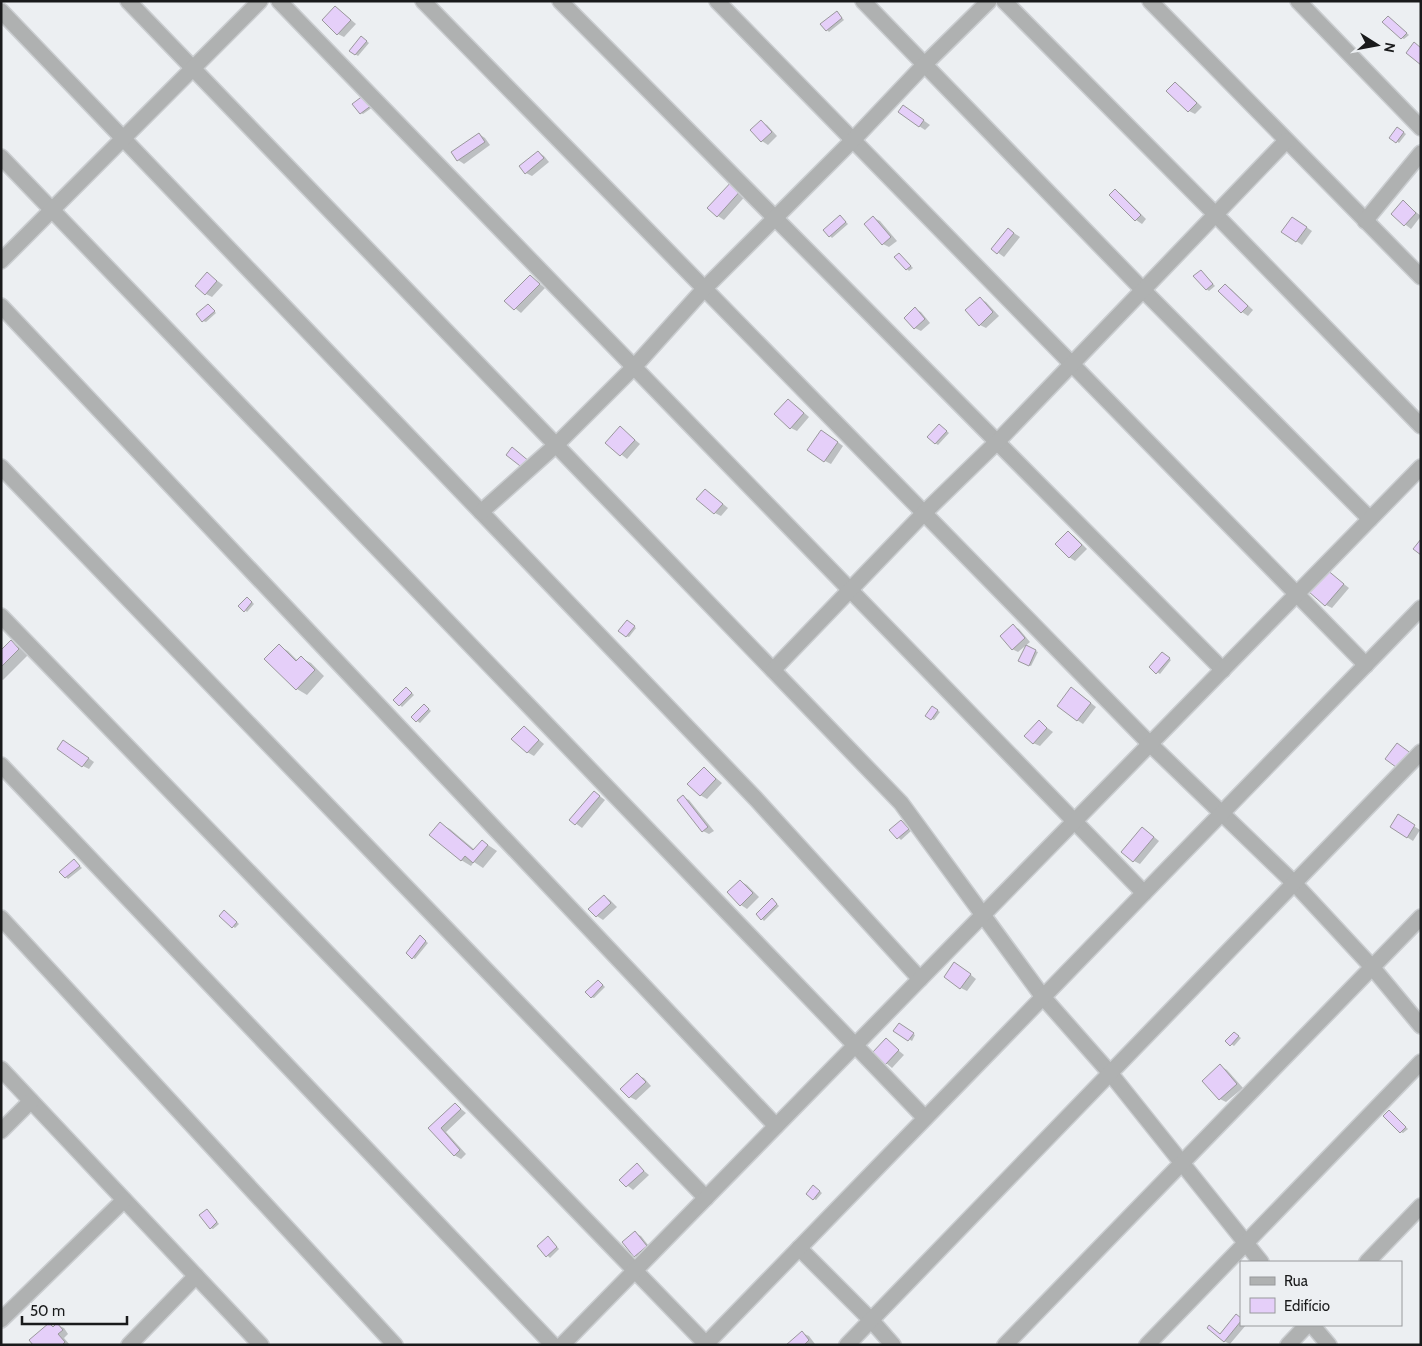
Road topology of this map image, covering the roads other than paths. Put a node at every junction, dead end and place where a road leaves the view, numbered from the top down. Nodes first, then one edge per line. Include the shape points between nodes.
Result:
1 (128, 1) edge
2 (260, 1) edge
3 (279, 1) edge
4 (423, 1) edge
5 (560, 1) edge
6 (717, 1) edge
7 (863, 1) edge
8 (989, 1) edge
9 (1004, 1) edge
10 (1150, 1) edge
11 (1298, 1) edge
12 (1, 11) edge
13 (925, 64) junction
14 (193, 69) junction
15 (1421, 128) edge
16 (123, 140) junction
17 (853, 140) junction
18 (1286, 141) junction
19 (1421, 153) edge
20 (1, 157) edge
21 (52, 211) junction
22 (1216, 215) junction
23 (775, 218) junction
24 (1365, 221) junction
25 (1, 261) edge
26 (1421, 277) edge
27 (704, 289) junction
28 (1144, 290) junction
29 (1, 306) edge
30 (1072, 364) junction
31 (634, 367) junction
32 (1421, 426) edge
33 (997, 442) junction
34 (556, 445) junction
35 (1, 467) edge
36 (1421, 467) edge
37 (481, 512) junction
38 (924, 513) junction
39 (1370, 519) junction
40 (850, 590) junction
41 (1297, 594) junction
42 (1421, 608) edge
43 (1, 616) edge
44 (1366, 665) junction
45 (773, 670) junction
46 (1222, 670) junction
47 (1150, 744) junction
48 (1421, 752) edge
49 (1, 765) edge
50 (1222, 813) junction
51 (1074, 821) junction
52 (1294, 883) junction
53 (1144, 893) junction
54 (982, 915) junction
55 (1421, 917) edge
56 (1, 918) edge
57 (1372, 967) junction
58 (920, 980) junction
59 (1043, 997) junction
60 (1421, 1026) edge
61 (856, 1046) junction
62 (1421, 1062) edge
63 (1, 1069) edge
64 (1110, 1073) junction
65 (32, 1101) junction
66 (925, 1118) junction
67 (776, 1126) junction
68 (1, 1131) edge
69 (1181, 1163) junction
70 (706, 1198) junction
71 (124, 1200) junction
72 (1421, 1206) edge
73 (1245, 1243) junction
74 (799, 1248) junction
75 (1260, 1261) edge
76 (1368, 1261) edge
77 (635, 1271) junction
78 (196, 1276) junction
79 (1, 1320) edge
80 (871, 1320) junction
81 (1306, 1326) edge
82 (1313, 1326) edge
83 (705, 1344) edge
84 (129, 1345) edge
85 (261, 1345) edge
86 (396, 1345) edge
87 (553, 1345) edge
88 (562, 1345) edge
89 (846, 1345) edge
90 (893, 1345) edge
91 (1005, 1345) edge
92 (1147, 1345) edge
93 (1288, 1345) edge
94 (1330, 1345) edge

1 - 14 street
2 - 14 street
3 - 31 street
4 - 27 street
5 - 23 street
6 - 17 street
7 - 13 street
8 - 13 street
9 - 22 street
10 - 18 street
11 - 15 street
12 - 16 street
13 - 17 street
13 - 28 street
14 - 16 street
14 - 34 street
16 - 21 street
16 - 37 street
17 - 23 street
17 - 30 street
18 - 22 street
18 - 24 street
19 - 24 street
20 - 21 street
21 - 25 street
21 - 61 street
22 - 28 street
22 - 32 street
23 - 27 street
23 - 33 street
24 - 26 street
27 - 31 street
27 - 38 street
28 - 30 street
28 - 39 street
29 - 67 street
30 - 33 street
30 - 41 street
31 - 34 street
31 - 40 street
33 - 38 street
33 - 46 street
34 - 37 street
34 - 45 street
35 - 70 street
36 - 39 street
37 - 58 street via 756,799
38 - 40 street
38 - 47 street
39 - 41 street
40 - 45 street
40 - 51 street
41 - 44 street
41 - 46 street
42 - 44 street
43 - 77 street
44 - 50 street
45 - 54 street via 901,803
46 - 47 street
47 - 50 street
47 - 51 street
48 - 52 street
49 - 87 street
50 - 52 street
50 - 53 street
51 - 53 street
51 - 54 street
52 - 57 street
52 - 64 street
53 - 59 street
54 - 58 street
54 - 59 street
55 - 57 street
56 - 86 street
57 - 60 street
57 - 69 street
58 - 61 street
59 - 64 street
59 - 66 street
61 - 66 street
61 - 67 street
62 - 73 street
63 - 65 street
64 - 69 street
64 - 80 street
65 - 68 street
65 - 71 street
66 - 74 street
67 - 70 street
69 - 73 street
69 - 91 street
70 - 77 street
71 - 78 street
71 - 79 street
72 - 76 street
73 - 75 street
73 - 92 street
74 - 80 street
74 - 83 street
77 - 83 street
77 - 88 street
78 - 84 street
78 - 85 street
80 - 89 street
80 - 90 street
81 - 93 street
82 - 94 street

